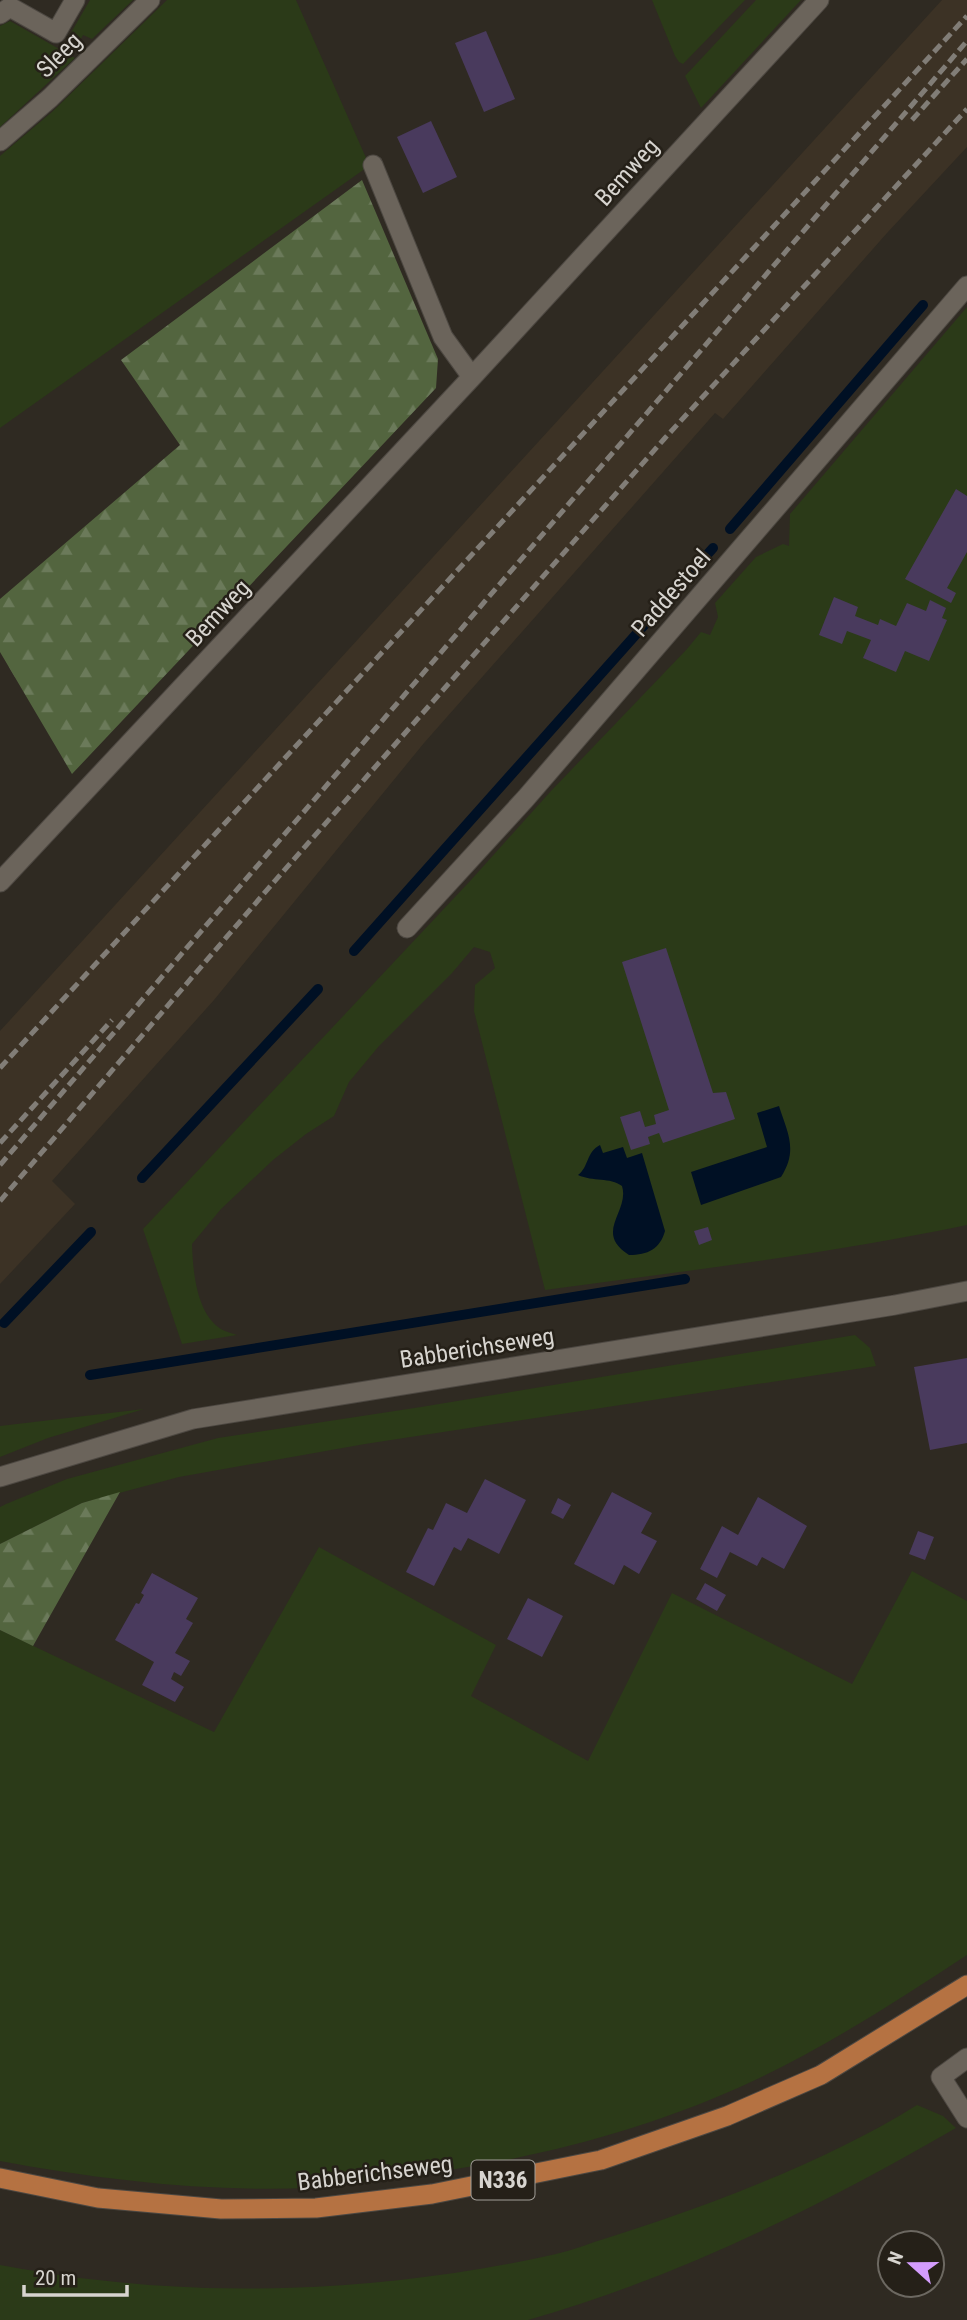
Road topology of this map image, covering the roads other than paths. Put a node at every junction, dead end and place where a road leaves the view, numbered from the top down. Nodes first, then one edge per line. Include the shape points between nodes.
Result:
1 (75, 0) edge
2 (150, 0) edge
3 (819, 0) edge
4 (0, 14) edge
5 (0, 141) edge
6 (373, 165) dead end
7 (967, 286) edge
8 (472, 377) junction
9 (0, 882) edge
10 (407, 928) dead end
11 (967, 1291) edge
12 (0, 1478) edge
13 (967, 1985) edge
14 (967, 2058) edge
15 (967, 2118) edge
16 (0, 2178) edge

1 - 4 street via 56,33 10,7
2 - 5 street, Sleeg
3 - 8 street, Bemweg
6 - 8 street via 443,337
7 - 10 street, Paddestoel via 526,798
8 - 9 street, Bemweg
11 - 12 street, Babberichseweg via 193,1419
13 - 16 main road, Babberichseweg / N336 via 821,2075 738,2111 601,2160 432,2194 316,2208 221,2209 98,2198
14 - 15 street via 941,2077

